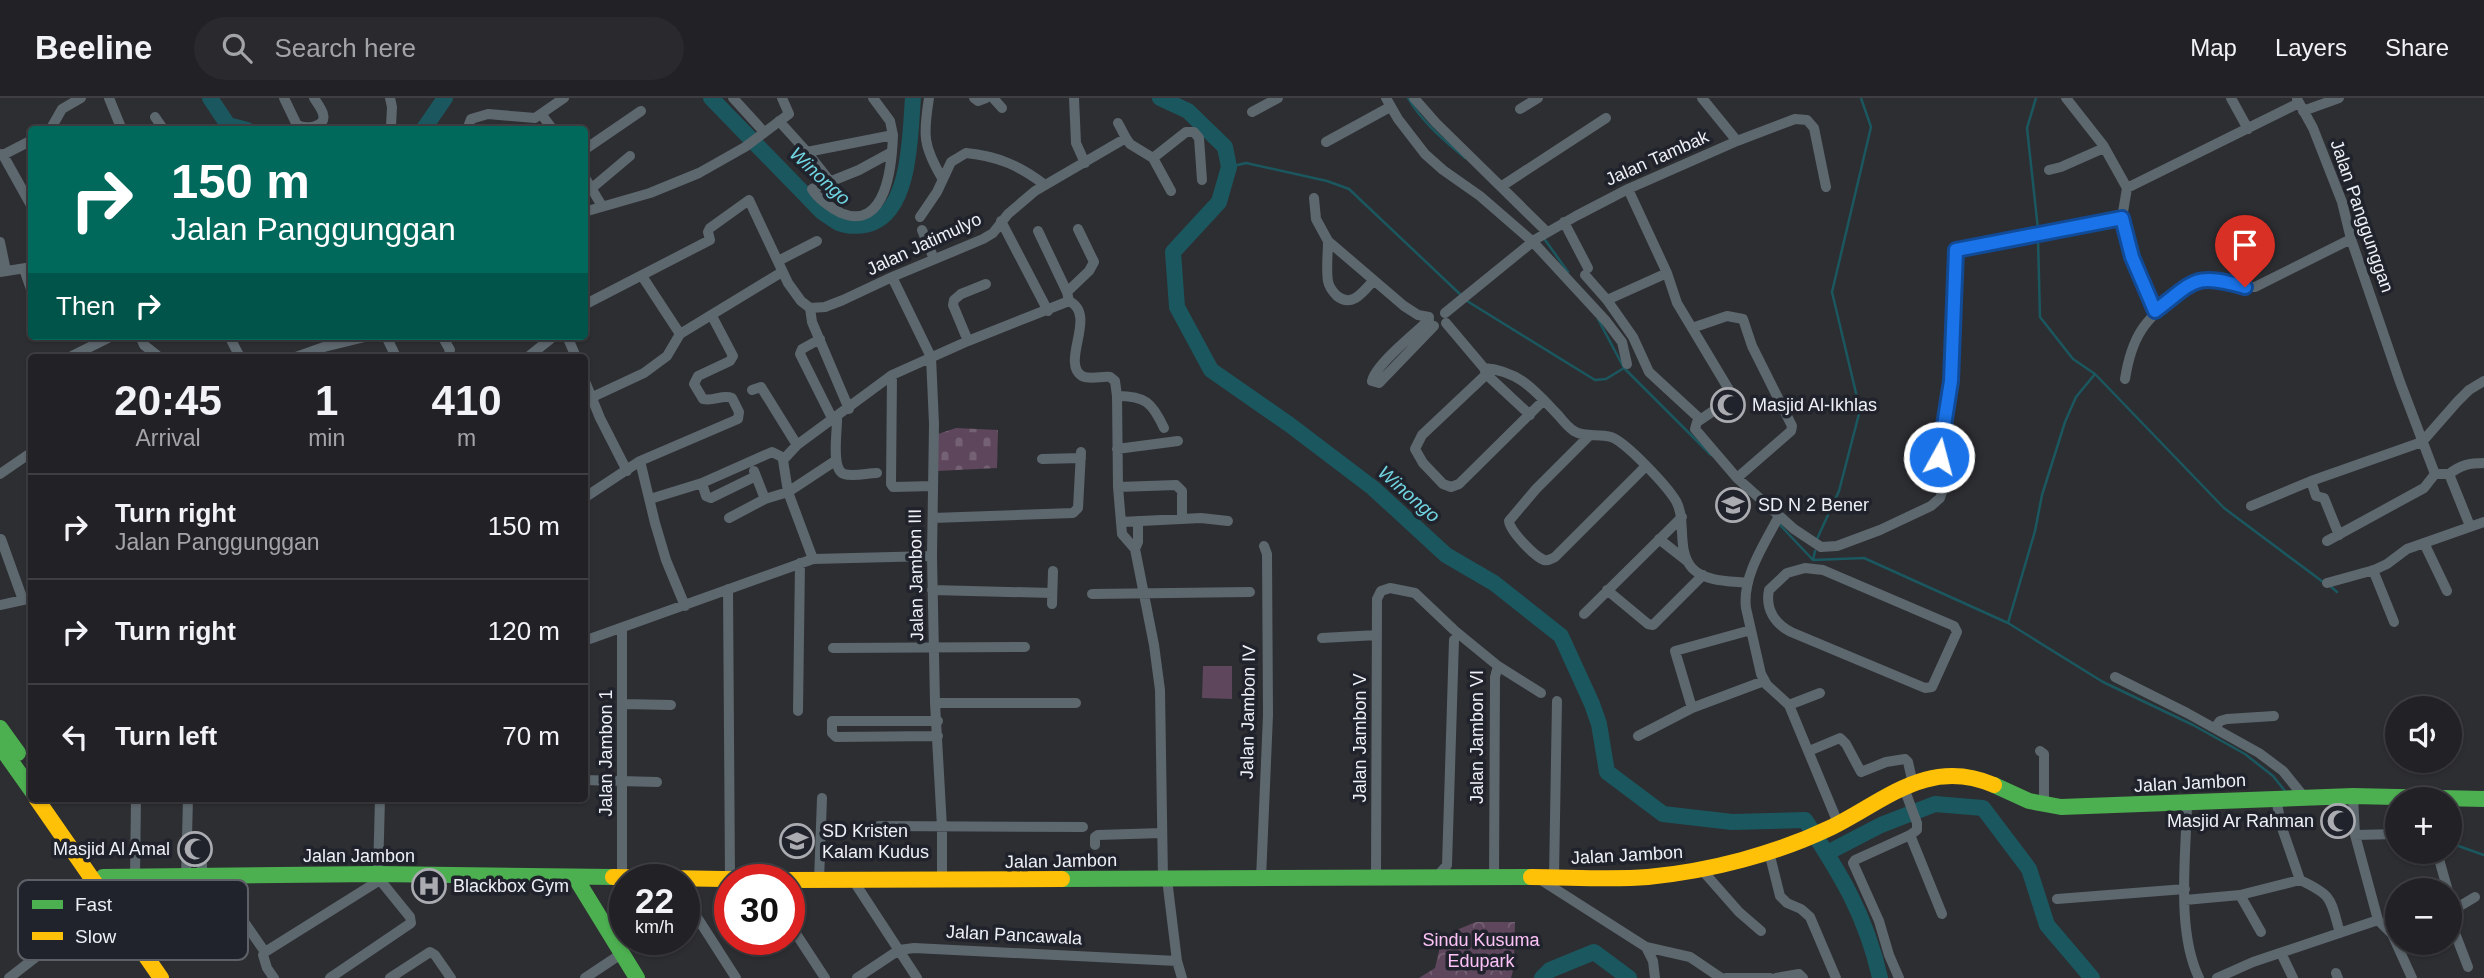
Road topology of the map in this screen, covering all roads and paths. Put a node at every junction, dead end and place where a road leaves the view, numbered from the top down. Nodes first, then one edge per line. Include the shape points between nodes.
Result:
1 (81, 98) edge
2 (108, 98) edge
3 (284, 98) edge
4 (314, 98) edge
5 (390, 98) edge
6 (564, 98) edge
7 (733, 98) edge
8 (782, 98) edge
9 (873, 98) edge
10 (929, 98) edge
11 (974, 98) edge
12 (986, 98) edge
13 (993, 98) edge
14 (1074, 98) edge
15 (1414, 98) edge
16 (1538, 98) edge
17 (1702, 98) edge
18 (2231, 98) edge
19 (2339, 98) edge
20 (1274, 99) edge
21 (2074, 101) edge
22 (550, 102) edge
23 (1388, 102) edge
24 (60, 104) edge
25 (2299, 104) edge
26 (1002, 108) dead end
27 (1520, 109) dead end
28 (641, 111) dead end
29 (1252, 112) dead end
30 (542, 115) junction
31 (155, 117) dead end
32 (1606, 118) dead end
33 (779, 121) junction
34 (1118, 123) dead end
35 (52, 126) edge
36 (120, 126) edge
37 (161, 126) edge
38 (299, 126) edge
39 (316, 126) edge
40 (391, 126) dead end
41 (468, 126) edge
42 (550, 126) edge
43 (2248, 129) junction
44 (763, 133) junction
45 (893, 135) junction
46 (1126, 138) junction
47 (1737, 141) junction
48 (28, 142) edge
49 (1326, 142) dead end
50 (588, 147) edge
51 (2105, 148) junction
52 (807, 152) junction
53 (892, 152) junction
54 (1, 155) edge
55 (630, 156) dead end
56 (1153, 158) junction
57 (1085, 163) junction
58 (2049, 170) dead end
59 (942, 178) junction
60 (829, 180) junction
61 (1202, 180) dead end
62 (588, 182) edge
63 (1045, 186) junction
64 (1502, 186) junction
65 (1826, 187) dead end
66 (592, 188) junction
67 (2127, 188) junction
68 (1628, 190) junction
69 (1171, 191) dead end
70 (1314, 198) dead end
71 (28, 200) edge
72 (602, 206) junction
73 (588, 211) edge
74 (920, 217) dead end
75 (2122, 218) junction
76 (1001, 222) junction
77 (1564, 222) junction
78 (1078, 229) dead end
79 (922, 230) dead end
80 (1038, 231) dead end
81 (1540, 237) junction
82 (2351, 239) junction
83 (817, 241) dead end
84 (0, 242) edge
85 (1328, 242) junction
86 (934, 259) junction
87 (780, 266) junction
88 (28, 268) edge
89 (3, 272) edge
90 (1667, 272) junction
91 (642, 276) junction
92 (892, 277) junction
93 (1373, 281) junction
94 (986, 284) dead end
95 (1068, 296) junction
96 (1608, 300) junction
97 (588, 303) edge
98 (810, 309) junction
99 (1048, 310) junction
100 (2155, 311) junction
101 (712, 316) junction
102 (1446, 318) junction
103 (1431, 321) junction
104 (1692, 328) junction
105 (680, 334) junction
106 (820, 338) junction
107 (104, 340) edge
108 (142, 340) edge
109 (358, 340) edge
110 (549, 340) edge
111 (968, 341) junction
112 (326, 352) edge
113 (76, 354) edge
114 (154, 354) edge
115 (532, 354) edge
116 (931, 357) junction
117 (1627, 364) dead end
118 (1487, 370) junction
119 (1383, 372) dead end
120 (892, 375) junction
121 (2125, 379) dead end
122 (2484, 381) edge
123 (752, 390) dead end
124 (1116, 396) junction
125 (588, 399) edge
126 (1544, 400) junction
127 (849, 408) junction
128 (1530, 415) junction
129 (835, 418) junction
130 (1700, 419) junction
131 (1164, 428) dead end
132 (1590, 435) junction
133 (1178, 441) dead end
134 (2422, 442) junction
135 (797, 445) junction
136 (1117, 449) junction
137 (28, 455) edge
138 (785, 458) junction
139 (1042, 459) dead end
140 (640, 461) junction
141 (835, 461) junction
142 (750, 462) junction
143 (2484, 464) edge
144 (1646, 466) junction
145 (627, 471) junction
146 (877, 473) dead end
147 (0, 474) edge
148 (2435, 474) junction
149 (2449, 474) junction
150 (756, 476) junction
151 (1737, 478) junction
152 (2311, 481) junction
153 (702, 483) junction
154 (933, 486) junction
155 (1118, 487) junction
156 (789, 492) junction
157 (588, 495) edge
158 (649, 499) junction
159 (765, 499) junction
160 (2251, 506) dead end
161 (1682, 517) junction
162 (729, 518) dead end
163 (933, 518) junction
164 (1182, 519) junction
165 (1228, 520) dead end
166 (1777, 520) junction
167 (1138, 521) junction
168 (1121, 522) junction
169 (2484, 522) edge
170 (2470, 526) junction
171 (2340, 535) junction
172 (1, 539) edge
173 (1659, 539) junction
174 (2327, 541) dead end
175 (2424, 543) junction
176 (1264, 546) dead end
177 (1135, 549) junction
178 (932, 556) junction
179 (813, 559) junction
180 (1687, 561) junction
181 (800, 563) junction
182 (2373, 570) junction
183 (1053, 571) dead end
184 (1703, 575) junction
185 (2327, 583) dead end
186 (1747, 586) junction
187 (728, 589) junction
188 (932, 590) junction
189 (1607, 590) junction
190 (1769, 590) junction
191 (2446, 591) dead end
192 (1250, 592) dead end
193 (1145, 593) junction
194 (1092, 594) dead end
195 (27, 599) edge
196 (1377, 599) joint
197 (0, 605) edge
198 (685, 606) junction
199 (1768, 607) junction
200 (1745, 608) junction
201 (1584, 614) dead end
202 (2394, 622) dead end
203 (622, 628) junction
204 (1751, 630) junction
205 (1377, 635) junction
206 (1322, 638) dead end
207 (588, 640) edge
208 (1454, 640) dead end
209 (935, 647) junction
210 (1025, 648) dead end
211 (833, 649) dead end
212 (1498, 666) junction
213 (2115, 677) dead end
214 (1764, 681) junction
215 (1541, 693) dead end
216 (1820, 693) dead end
217 (1556, 701) dead end
218 (935, 703) junction
219 (1076, 703) dead end
220 (624, 704) junction
221 (671, 705) dead end
222 (1789, 705) junction
223 (1692, 708) junction
224 (798, 711) dead end
225 (2274, 716) dead end
226 (938, 721) junction
227 (0, 728) edge
228 (2215, 728) junction
229 (938, 736) junction
230 (1638, 736) dead end
231 (0, 746) edge
232 (1809, 751) junction
233 (2040, 751) dead end
234 (28, 766) edge
235 (588, 780) edge
236 (623, 781) junction
237 (657, 782) dead end
238 (28, 785) edge
239 (1909, 792) junction
240 (2353, 796) junction
241 (2304, 797) junction
242 (822, 798) dead end
243 (2276, 798) junction
244 (2484, 799) edge
245 (39, 802) edge
246 (52, 802) edge
247 (136, 802) edge
248 (188, 802) edge
249 (380, 802) edge
250 (2043, 804) junction
251 (2187, 804) junction
252 (1835, 825) junction
253 (879, 826) dead end
254 (942, 827) junction
255 (1083, 827) dead end
256 (1163, 834) junction
257 (2385, 834) edge
258 (1910, 835) junction
259 (2355, 835) junction
260 (1095, 845) dead end
261 (1776, 850) junction
262 (622, 864) edge
263 (730, 864) edge
264 (1702, 870) junction
265 (197, 871) junction
266 (135, 876) junction
267 (103, 877) junction
268 (379, 877) junction
269 (575, 877) junction
270 (1376, 877) junction
271 (609, 878) edge
272 (1494, 878) junction
273 (1546, 878) junction
274 (1165, 879) junction
275 (1261, 879) junction
276 (1435, 879) junction
277 (93, 880) edge
278 (105, 880) edge
279 (853, 880) junction
280 (2300, 880) junction
281 (805, 881) edge
282 (819, 881) junction
283 (942, 881) junction
284 (2185, 895) junction
285 (2240, 895) junction
286 (2476, 897) dead end
287 (2057, 899) dead end
288 (2462, 907) edge
289 (1942, 914) dead end
290 (2378, 920) junction
291 (700, 922) edge
292 (2385, 925) edge
293 (248, 928) edge
294 (1761, 931) dead end
295 (2261, 932) dead end
296 (2340, 933) junction
297 (609, 934) edge
298 (805, 947) edge
299 (1646, 947) junction
300 (2462, 948) edge
301 (899, 950) junction
302 (265, 952) junction
303 (2281, 953) junction
304 (620, 955) edge
305 (622, 955) edge
306 (2403, 955) edge
307 (32, 960) edge
308 (149, 960) edge
309 (159, 960) edge
310 (1177, 961) junction
311 (2468, 967) dead end
312 (9, 978) edge
313 (161, 978) edge
314 (171, 978) edge
315 (274, 978) edge
316 (330, 978) edge
317 (390, 978) edge
318 (451, 978) edge
319 (586, 978) edge
320 (637, 978) edge
321 (736, 978) edge
322 (825, 978) edge
323 (857, 978) edge
324 (917, 978) edge
325 (1182, 978) edge
326 (1655, 978) edge
327 (1724, 978) edge
328 (1770, 978) edge
329 (1776, 978) edge
330 (1803, 978) edge
331 (1836, 978) edge
332 (1899, 978) edge
333 (2199, 978) edge
334 (2217, 978) edge
335 (2293, 978) edge
336 (2412, 978) edge

1 - 24 street
2 - 36 street
3 - 38 street
4 - 39 street via 324,115
5 - 40 street
6 - 22 street
7 - 44 street
8 - 33 street via 789,114
9 - 45 street via 890,121
10 - 59 street via 927,152
11 - 12 street
13 - 26 street
14 - 57 street via 1076,143
15 - 64 street
16 - 27 street
17 - 47 street, Jalan Tambak
18 - 43 street
19 - 25 street
20 - 29 street
21 - 51 street
22 - 30 street
23 - 49 street
23 - 81 street via 1433,162
24 - 35 street
25 - 43 street
25 - 82 street, Jalan Panggunggan via 2342,202
28 - 50 street
30 - 41 street via 528,119 481,115 471,119
30 - 42 street
31 - 37 street
32 - 64 street
33 - 44 street
33 - 52 street
34 - 46 street
43 - 67 street
44 - 72 street via 699,173
45 - 52 street
45 - 53 street
46 - 56 street
46 - 57 street, Jalan Jatimulyo
47 - 65 street via 1795,119 1807,120 1814,128
47 - 68 street, Jalan Tambak
48 - 54 street
51 - 58 street
51 - 67 street
52 - 60 street
53 - 60 street
53 - 60 street via 886,189 867,212 846,215 812,191
54 - 71 street
55 - 66 street
56 - 61 street via 1186,132 1194,132 1199,138
56 - 69 street
57 - 63 street, Jalan Jatimulyo
59 - 63 street via 951,162 966,153 1016,165
59 - 74 street
62 - 66 street
63 - 76 street, Jalan Jatimulyo
64 - 81 street
66 - 72 street
67 - 75 street
68 - 77 street, Jalan Tambak
68 - 90 street
70 - 85 street via 1316,219
72 - 73 street
75 - 100 street via 2132,257
75 - 166 street via 1956,250 1951,381 1940,441 1942,485 1936,502 1830,548 1814,544
76 - 86 street, Jalan Jatimulyo via 983,239
76 - 99 street
77 - 81 street, Jalan Tambak
77 - 96 street via 1586,272
78 - 95 street via 1094,262
79 - 86 street
80 - 95 street
81 - 102 street, Jalan Tambak
81 - 117 street via 1622,342
82 - 100 street via 2255,287 2217,279 2194,280
82 - 134 street, Jalan Panggunggan
83 - 87 street
84 - 89 street
85 - 93 street
85 - 93 street via 1328,281 1339,298 1355,299
86 - 92 street, Jalan Jatimulyo
87 - 91 street via 749,200 710,228 710,240
87 - 98 street via 795,294
87 - 101 street
88 - 89 street
90 - 96 street
90 - 104 street via 1677,303
91 - 97 street
91 - 105 street
92 - 98 street, Jalan Jatimulyo via 843,300
92 - 116 street, Jalan Jambon III
93 - 103 street
94 - 111 street via 953,302
95 - 99 street
95 - 124 street via 1081,313 1076,369 1088,378 1110,377 1115,381
96 - 130 street via 1649,372
98 - 106 street
99 - 111 street
100 - 121 street via 2135,342
101 - 105 street
101 - 140 street via 733,356 701,373 694,384 703,399 732,398 739,416
102 - 103 street via 1440,327
102 - 103 street via 1436,310
102 - 118 street
103 - 119 street
104 - 130 street via 1732,395
104 - 151 street via 1723,316 1743,319 1792,426
105 - 125 street via 661,362
106 - 127 street
106 - 129 street via 800,354
107 - 113 street
108 - 114 street
109 - 112 street
110 - 115 street
111 - 116 street
116 - 120 street
116 - 154 street, Jalan Jambon III
118 - 126 street via 1515,374
118 - 128 street
118 - 128 street via 1416,445 1416,453 1443,484 1459,484
120 - 127 street
120 - 154 street via 891,484
122 - 134 street via 2469,390
123 - 135 street via 761,387
124 - 131 street via 1146,400
124 - 136 street
125 - 145 street
126 - 128 street
126 - 132 street via 1575,432
127 - 129 street
129 - 135 street
129 - 141 street
130 - 151 street via 1694,425 1696,431
132 - 144 street via 1616,439
132 - 144 street via 1509,521 1513,533 1543,559 1553,559
133 - 136 street
134 - 148 street, Jalan Panggunggan
134 - 152 street
135 - 138 street
136 - 155 street
137 - 147 street
138 - 142 street via 772,452
138 - 156 street
139 - 163 street via 1081,455 1078,509 1071,514
140 - 145 street
140 - 158 street
141 - 146 street via 846,475
141 - 156 street
142 - 150 street
142 - 153 street
143 - 149 street via 2469,463
144 - 161 street via 1672,495
145 - 157 street
148 - 149 street
148 - 171 street via 2424,488
149 - 170 street
150 - 153 street via 710,498
150 - 159 street
151 - 166 street
152 - 160 street
152 - 171 street
153 - 158 street
154 - 163 street, Jalan Jambon III
155 - 164 street via 1177,485 1182,491
155 - 168 street
156 - 159 street
156 - 179 street
158 - 198 street
159 - 162 street
161 - 173 street
161 - 180 street
163 - 178 street, Jalan Jambon III
164 - 165 street
164 - 167 street
166 - 186 street
167 - 168 street
167 - 177 street
168 - 177 street via 1124,538
169 - 170 street
170 - 175 street
171 - 174 street
172 - 195 street
173 - 180 street
173 - 189 street
175 - 182 street
175 - 191 street
176 - 275 street, Jalan Jambon IV via 1268,715
177 - 193 street
178 - 179 street
178 - 188 street, Jalan Jambon III
179 - 181 street
180 - 184 street
181 - 187 street
181 - 224 street
182 - 185 street
182 - 202 street
183 - 188 street via 1052,598
184 - 186 street
184 - 189 street via 1653,625
186 - 190 street
186 - 200 street
187 - 198 street
187 - 263 street
188 - 209 street, Jalan Jambon III
189 - 201 street
190 - 199 street
190 - 199 street via 1787,573 1805,568 1824,570 1954,626 1957,632 1930,688 1791,632
192 - 193 street
193 - 194 street
193 - 256 street via 1160,691
195 - 197 street
196 - 205 street, Jalan Jambon V
196 - 212 street, Jalan Jambon VI via 1390,588 1415,593
198 - 203 street
199 - 200 street
200 - 204 street
203 - 207 street
203 - 220 street, Jalan Jambon 1
204 - 214 street
204 - 223 street via 1675,651
205 - 206 street
205 - 270 street, Jalan Jambon V
208 - 276 street via 1447,865
209 - 210 street
209 - 211 street
209 - 218 street, Jalan Jambon III
212 - 215 street
212 - 272 street, Jalan Jambon VI via 1494,677
213 - 228 street
214 - 222 street
214 - 223 street
216 - 222 street
217 - 273 street
218 - 219 street
218 - 226 street, Jalan Jambon III
220 - 221 street
220 - 236 street, Jalan Jambon 1
222 - 232 street
223 - 230 street
225 - 228 street via 2227,719
226 - 229 street, Jalan Jambon III
226 - 229 street via 832,721 832,733 836,737
227 - 234 main road
228 - 241 street via 2283,771
229 - 254 street, Jalan Jambon III
231 - 238 main road
232 - 239 street via 1840,738 1861,772 1905,759
232 - 252 street
233 - 250 street via 2044,754
235 - 236 street
236 - 237 street
236 - 262 street, Jalan Jambon 1
239 - 250 main road, Jalan Jambon via 1944,775 1972,776
239 - 252 main road, Jalan Jambon
239 - 258 street via 1917,823 1917,830
240 - 241 main road, Jalan Jambon
240 - 244 main road, Jalan Jambon
240 - 259 street
241 - 243 main road, Jalan Jambon
242 - 282 street
243 - 251 main road, Jalan Jambon
243 - 280 street
245 - 277 main road
246 - 267 main road
247 - 266 street
248 - 265 street
249 - 268 street
250 - 251 main road, Jalan Jambon
251 - 284 street
252 - 261 main road, Jalan Jambon
253 - 254 street
254 - 255 street
254 - 283 street, Jalan Jambon III
256 - 260 street via 1098,835
256 - 274 street
257 - 259 street
258 - 289 street
258 - 332 street via 1853,863
259 - 290 street
261 - 264 main road, Jalan Jambon
261 - 331 street via 1780,896 1810,917
264 - 273 main road, Jalan Jambon via 1646,877
264 - 294 street
265 - 266 main road, Jalan Jambon
265 - 268 main road, Jalan Jambon
266 - 267 main road, Jalan Jambon
267 - 278 main road
268 - 269 main road, Jalan Jambon
268 - 302 street
268 - 316 street via 411,923
269 - 271 main road, Jalan Jambon
269 - 297 main road
270 - 275 main road, Jalan Jambon
270 - 276 main road, Jalan Jambon
272 - 273 main road, Jalan Jambon
272 - 276 main road, Jalan Jambon
273 - 299 street
274 - 275 main road, Jalan Jambon
274 - 283 main road, Jalan Jambon
274 - 310 street
279 - 282 main road, Jalan Jambon
279 - 283 main road, Jalan Jambon
279 - 301 street
280 - 285 street
280 - 296 street via 2327,896
281 - 282 main road, Jalan Jambon
284 - 285 street
284 - 287 street
284 - 333 street via 2188,948
285 - 295 street
286 - 288 street
290 - 292 street
290 - 296 street
291 - 321 street
293 - 302 street
296 - 303 street
298 - 322 street
299 - 326 street
299 - 327 street via 1690,957
300 - 311 street
301 - 310 street, Jalan Pancawala
301 - 323 street
301 - 324 street
302 - 315 street
303 - 334 street
303 - 335 street
304 - 319 street
305 - 320 main road
306 - 336 street
307 - 312 street
308 - 313 main road
309 - 314 main road
310 - 325 street
317 - 318 street via 430,952
327 - 328 street
329 - 330 street via 1799,974

